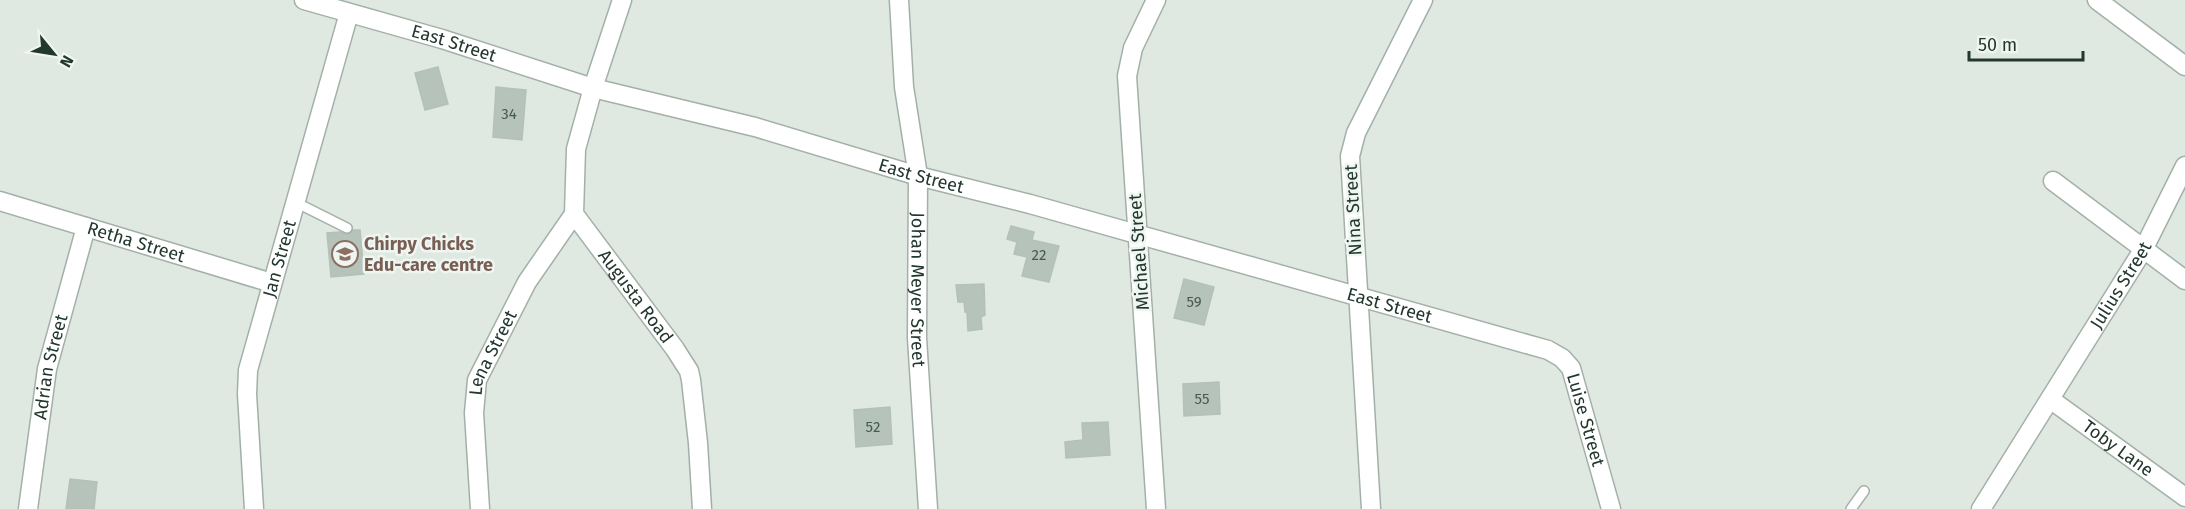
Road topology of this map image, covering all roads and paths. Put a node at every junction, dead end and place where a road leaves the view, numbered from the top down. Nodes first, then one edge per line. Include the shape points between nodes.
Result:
1 (304, 0) edge
2 (622, 0) edge
3 (899, 0) edge
4 (1156, 0) edge
5 (1423, 0) edge
6 (2097, 0) edge
7 (349, 13) junction
8 (2185, 66) edge
9 (593, 88) junction
10 (2185, 166) edge
11 (918, 176) junction
12 (2053, 181) dead end
13 (0, 201) edge
14 (295, 202) junction
15 (574, 214) junction
16 (86, 227) junction
17 (347, 228) dead end
18 (1139, 235) junction
19 (2143, 250) junction
20 (2185, 280) edge
21 (272, 283) junction
22 (1358, 297) junction
23 (1539, 347) joint
24 (2050, 399) junction
25 (1864, 491) dead end
26 (2185, 497) edge
27 (28, 509) edge
28 (254, 509) edge
29 (480, 509) edge
30 (702, 509) edge
31 (928, 509) edge
32 (1156, 509) edge
33 (1371, 509) edge
34 (1611, 509) edge
35 (1851, 509) edge
36 (1980, 509) edge

1 - 7 street, East Street
2 - 9 street
3 - 11 street, Johan Meyer Street via 904,87
4 - 18 street, Michael Street via 1133,48 1127,76
5 - 22 street, Nina Street via 1351,148
6 - 8 street
7 - 9 street, East Street
7 - 14 street, Jan Street
9 - 11 street, East Street via 755,127
9 - 15 street via 576,149
10 - 19 street, Julius Street
11 - 18 street, East Street
11 - 31 street, Johan Meyer Street via 917,338
12 - 19 street
13 - 16 street, Retha Street
14 - 17 lane
14 - 21 street, Jan Street
15 - 29 street, Lena Street via 527,282 477,380 473,399
15 - 30 street, Augusta Road via 689,371
16 - 21 street, Retha Street
16 - 27 street, Adrian Street via 47,369
18 - 22 street, East Street
18 - 32 street, Michael Street
19 - 20 street
19 - 24 street, Julius Street
21 - 28 street, Jan Street via 247,378
22 - 23 street, East Street
22 - 33 street, Nina Street
23 - 34 street, Luise Street via 1557,354 1571,368
24 - 26 street, Toby Lane
24 - 36 street, Julius Street
25 - 35 lane

